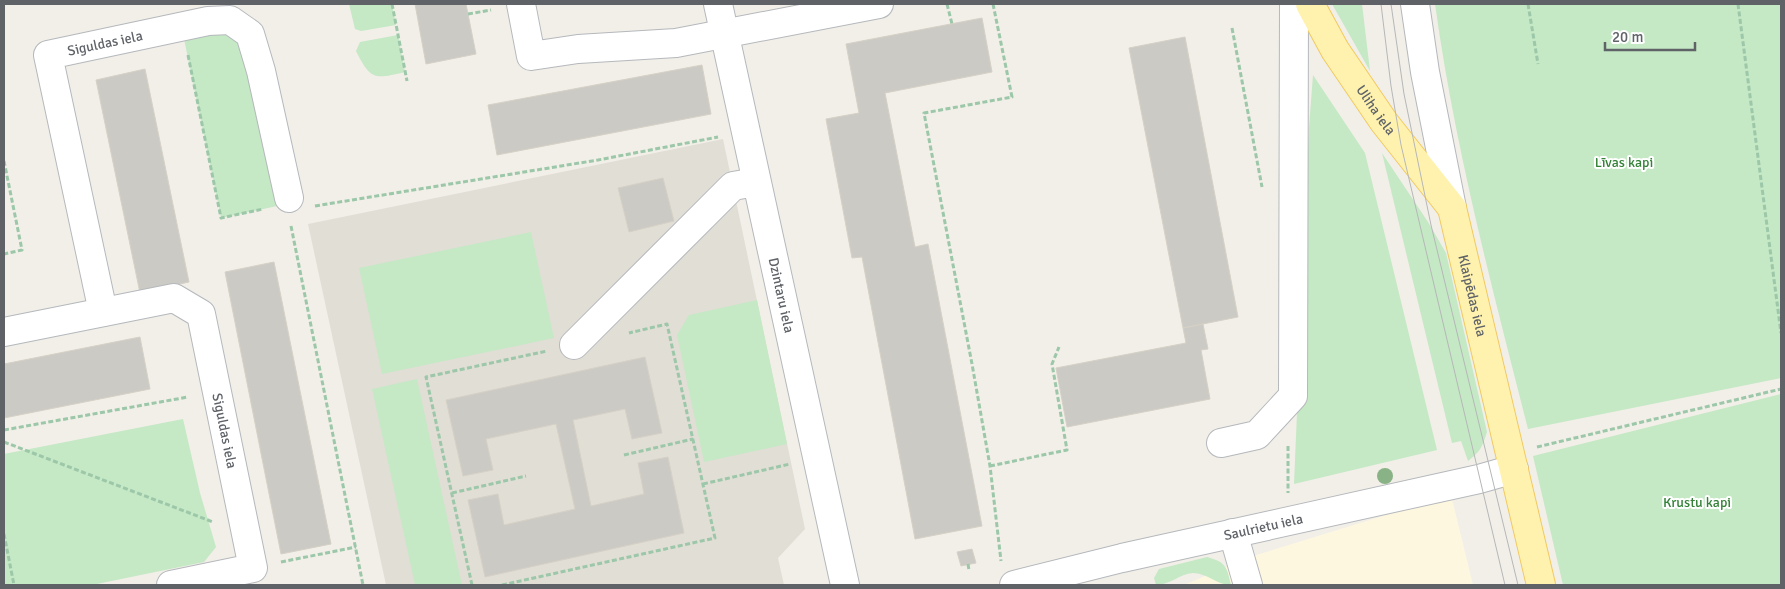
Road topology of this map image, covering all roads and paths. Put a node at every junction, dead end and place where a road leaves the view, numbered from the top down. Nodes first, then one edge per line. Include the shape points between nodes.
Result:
1 (392, 4) edge
2 (521, 4) edge
3 (718, 4) edge
4 (879, 4) edge
5 (947, 4) edge
6 (993, 4) edge
7 (1294, 4) edge
8 (1310, 4) edge
9 (1415, 4) edge
10 (1528, 4) edge
11 (1738, 4) edge
12 (491, 10) dead end
13 (468, 14) dead end
14 (952, 24) dead end
15 (725, 34) junction
16 (188, 54) dead end
17 (1538, 64) dead end
18 (407, 81) dead end
19 (743, 117) junction
20 (4, 161) edge
21 (756, 182) junction
22 (290, 208) junction
23 (1452, 208) junction
24 (4, 254) edge
25 (103, 312) junction
26 (4, 332) edge
27 (1781, 332) edge
28 (620, 334) dead end
29 (574, 345) joint
30 (1059, 347) dead end
31 (1781, 389) edge
32 (216, 392) junction
33 (4, 430) edge
34 (693, 439) junction
35 (4, 442) edge
36 (1221, 443) dead end
37 (1536, 447) dead end
38 (624, 455) dead end
39 (797, 462) dead end
40 (990, 466) junction
41 (1514, 469) junction
42 (526, 476) dead end
43 (703, 484) junction
44 (452, 493) junction
45 (4, 534) edge
46 (1233, 534) junction
47 (246, 535) junction
48 (356, 547) junction
49 (1001, 562) dead end
50 (968, 564) dead end
51 (253, 568) junction
52 (969, 570) dead end
53 (14, 585) edge
54 (171, 585) edge
55 (363, 585) edge
56 (472, 585) edge
57 (502, 585) edge
58 (845, 585) edge
59 (1014, 585) edge
60 (1248, 585) edge
61 (1541, 585) edge

1 - 18 path
2 - 15 street via 531,56 578,49 676,43
3 - 15 street, Dzintaru iela
4 - 15 street
5 - 14 path
6 - 40 path via 1012,97 924,113
7 - 36 street via 1293,396 1257,435
8 - 23 main road, Uliha iela via 1335,50 1384,122
9 - 23 street, Klaipēdas iela
10 - 17 path
11 - 27 path
12 - 13 path
15 - 19 street, Dzintaru iela
16 - 22 path via 221,218
19 - 21 street, Dzintaru iela
19 - 22 path via 727,135 589,161
20 - 24 path via 22,250
21 - 29 street via 733,186
21 - 58 street, Dzintaru iela
22 - 25 street, Siguldas iela via 250,34 230,20 208,21 48,55
22 - 48 path
23 - 41 main road, Klaipēdas iela
25 - 26 street, Siguldas iela
25 - 32 street, Siguldas iela via 174,298 201,314
28 - 34 path via 667,324
29 - 44 path via 426,377
30 - 40 path via 1052,364 1067,450
31 - 37 path
32 - 33 path
32 - 47 street, Siguldas iela
34 - 38 path
34 - 43 path
35 - 47 path
39 - 43 path
40 - 49 path
41 - 46 street, Saulrietu iela
41 - 61 main road, Klaipēdas iela
42 - 44 path
43 - 57 path via 715,538
44 - 56 path
45 - 53 path
46 - 59 street, Saulrietu iela
46 - 60 street
47 - 51 street, Siguldas iela
48 - 51 path
48 - 55 path
50 - 52 path
51 - 54 street

